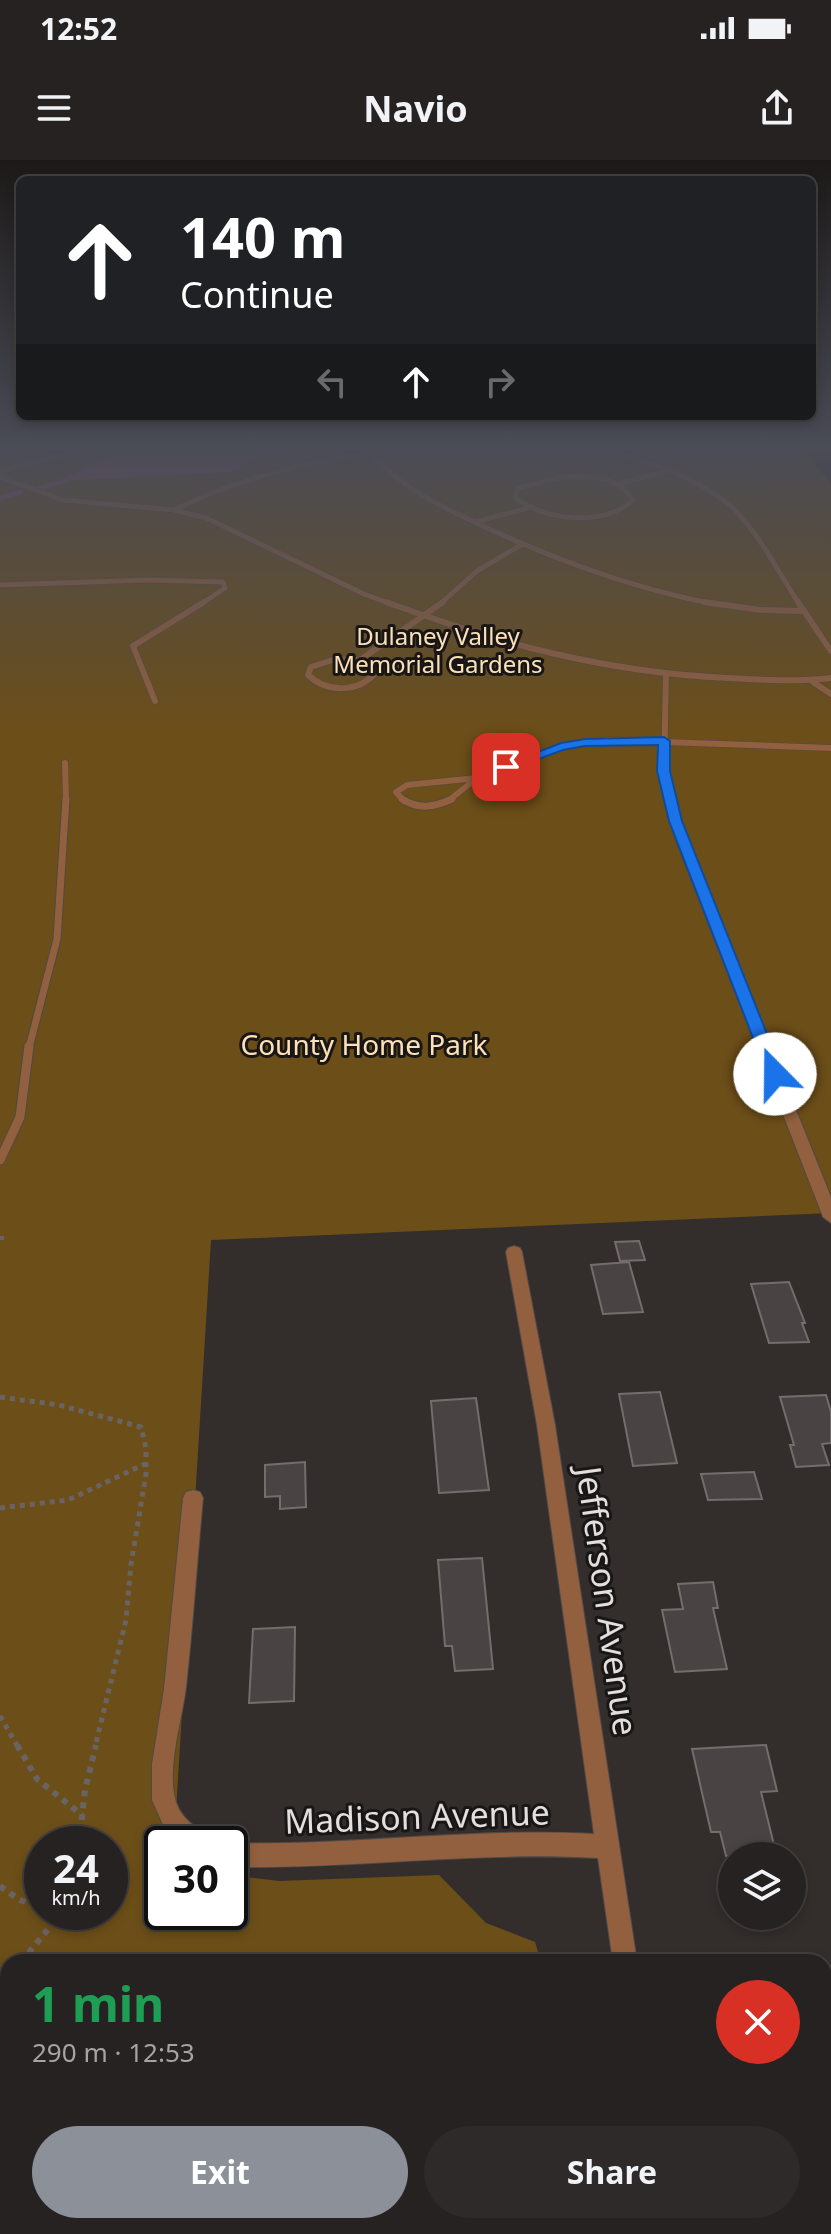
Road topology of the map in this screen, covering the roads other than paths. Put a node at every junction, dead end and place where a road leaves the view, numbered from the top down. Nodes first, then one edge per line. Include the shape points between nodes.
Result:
1 (258, 543) edge
2 (517, 543) edge
3 (757, 543) edge
4 (521, 545) junction
5 (0, 585) edge
6 (804, 611) junction
7 (423, 617) junction
8 (831, 651) edge
9 (360, 660) junction
10 (666, 675) junction
11 (831, 678) edge
12 (813, 682) junction
13 (831, 694) edge
14 (155, 701) dead end
15 (664, 741) junction
16 (831, 748) edge
17 (65, 763) dead end
18 (477, 778) junction
19 (681, 838) joint
20 (0, 1160) edge
21 (830, 1210) edge
22 (514, 1252) dead end
23 (193, 1498) dead end
24 (175, 1826) edge
25 (607, 1847) junction
26 (248, 1855) edge
27 (624, 1954) edge

1 - 7 lane via 323,577
2 - 4 lane
3 - 6 lane
4 - 6 lane via 589,572 686,599
4 - 7 lane via 477,571
5 - 14 lane via 223,582 225,588 217,594 133,646
6 - 8 lane
7 - 9 lane
7 - 10 lane via 577,661
9 - 9 lane via 376,672 356,686 325,686 308,675 311,667 326,660
10 - 12 lane
10 - 15 lane
11 - 12 lane
12 - 13 lane
15 - 16 lane
15 - 18 lane via 609,740 561,747
15 - 19 lane via 664,771
17 - 20 lane via 57,939 31,1033 20,1117
18 - 18 lane via 469,789 440,805 410,804 396,792 407,785
19 - 21 street
22 - 25 street, Jefferson Avenue via 546,1425
23 - 24 street via 163,1764 164,1800
25 - 26 street, Madison Avenue via 540,1843
25 - 27 street, Jefferson Avenue

